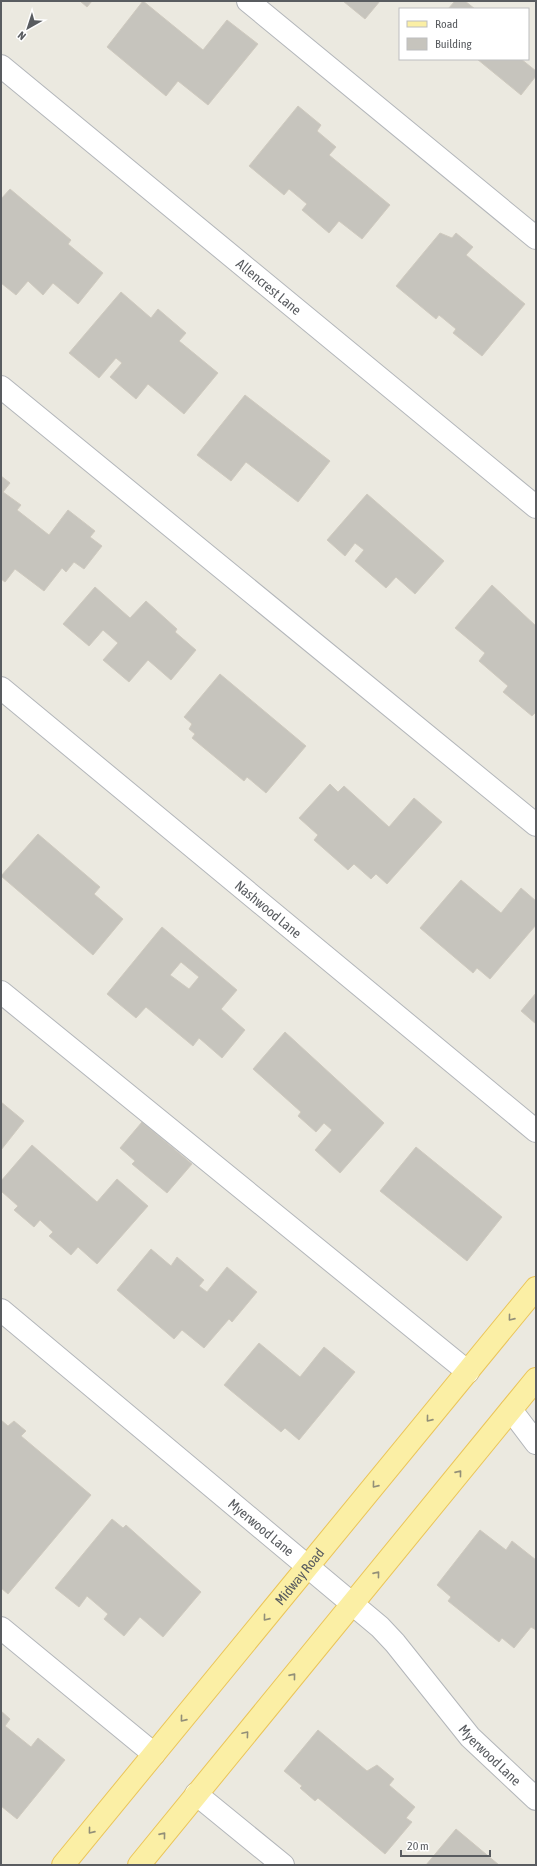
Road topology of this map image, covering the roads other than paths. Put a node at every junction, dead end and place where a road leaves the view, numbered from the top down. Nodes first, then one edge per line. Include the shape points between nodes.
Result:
1 (248, 1) edge
2 (1, 66) edge
3 (536, 238) edge
4 (1, 387) edge
5 (536, 507) edge
6 (1, 688) edge
7 (536, 825) edge
8 (1, 992) edge
9 (536, 1131) edge
10 (536, 1288) edge
11 (1, 1310) edge
12 (468, 1372) junction
13 (536, 1379) edge
14 (511, 1410) junction
15 (536, 1443) edge
16 (308, 1567) junction
17 (352, 1604) junction
18 (1, 1628) edge
19 (154, 1754) junction
20 (196, 1794) junction
21 (536, 1799) edge
22 (63, 1865) edge
23 (139, 1865) edge
24 (283, 1865) edge

1 - 3 street
2 - 5 street, Allencrest Lane
4 - 7 street
6 - 9 street, Nashwood Lane
8 - 12 street
10 -> 12 main road, Midway Road
11 - 16 street, Myerwood Lane
12 -> 16 main road, Midway Road
13 - 14 main road
14 - 15 street
17 -> 14 main road
16 - 17 street, Myerwood Lane
16 -> 19 main road, Midway Road
20 -> 17 main road
17 - 21 street, Myerwood Lane via 395,1643 470,1737
18 - 19 street
19 -> 22 main road, Midway Road
23 -> 20 main road
20 - 24 street

